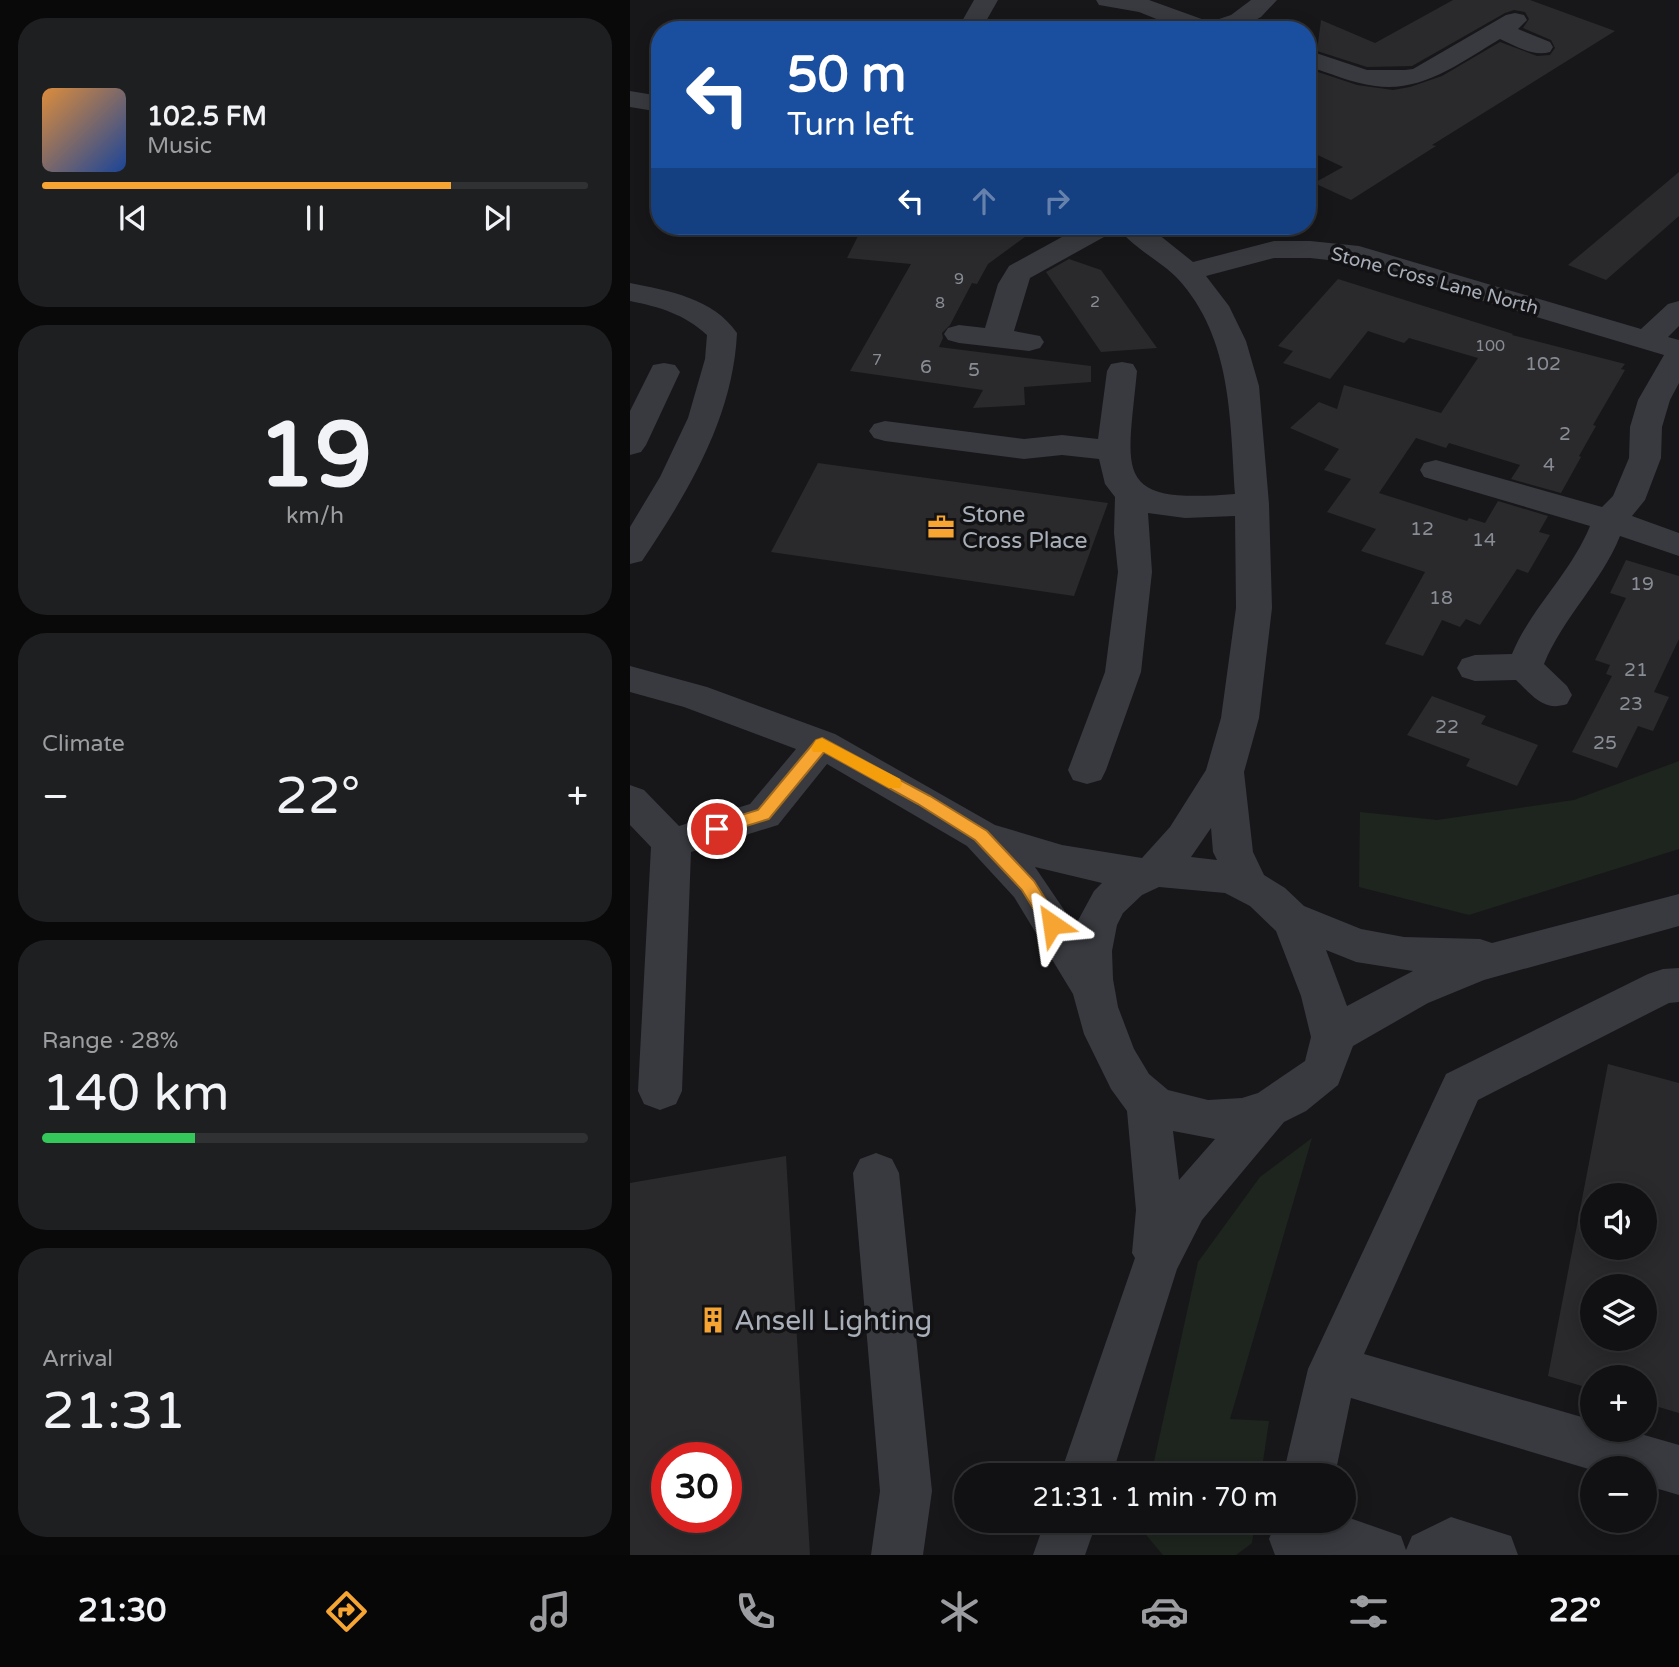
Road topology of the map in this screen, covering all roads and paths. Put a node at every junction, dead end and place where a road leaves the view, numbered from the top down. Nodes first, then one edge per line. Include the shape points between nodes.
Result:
1 (986, 0) edge
2 (1108, 0) edge
3 (1265, 0) edge
4 (974, 21) edge
5 (1195, 21) edge
6 (1237, 21) edge
7 (1541, 47) dead end
8 (1316, 60) edge
9 (630, 99) edge
10 (651, 102) edge
11 (1085, 235) edge
12 (1142, 235) edge
13 (1188, 272) junction
14 (630, 292) edge
15 (1679, 310) edge
16 (959, 334) dead end
17 (996, 338) junction
18 (1648, 340) junction
19 (1029, 342) dead end
20 (1679, 350) edge
21 (1679, 356) edge
22 (1122, 371) dead end
23 (664, 373) dead end
24 (885, 431) dead end
25 (630, 445) edge
26 (1112, 451) junction
27 (1436, 470) dead end
28 (1132, 493) junction
29 (1252, 504) junction
30 (1609, 520) junction
31 (1679, 545) edge
32 (630, 553) edge
33 (1525, 667) junction
34 (1475, 668) dead end
35 (630, 679) edge
36 (1553, 695) dead end
37 (822, 744) junction
38 (1087, 770) dead end
39 (1225, 772) junction
40 (630, 800) edge
41 (981, 835) junction
42 (671, 843) junction
43 (1149, 872) junction
44 (1249, 886) junction
45 (1679, 910) edge
46 (1291, 918) junction
47 (1503, 957) junction
48 (1090, 985) junction
49 (1679, 985) edge
50 (1333, 1036) junction
51 (660, 1091) dead end
52 (1148, 1102) junction
53 (1270, 1109) junction
54 (876, 1173) dead end
55 (1155, 1265) junction
56 (1333, 1369) junction
57 (1090, 1463) edge
58 (1312, 1463) edge
59 (1679, 1470) edge
60 (1067, 1533) edge
61 (1295, 1538) edge
62 (897, 1555) edge
63 (1059, 1555) edge
64 (1382, 1555) edge
65 (1431, 1555) edge
66 (1492, 1555) edge

1 - 4 street
2 - 5 street
3 - 6 street
7 - 8 street via 1507,25 1393,92
9 - 10 street
11 - 17 street via 1019,271
12 - 13 street
13 - 18 street, Stone Cross Lane North via 1261,251 1325,249
13 - 29 street via 1214,306 1231,341 1243,386
14 - 32 street via 684,303 705,316 722,333 723,355 689,450
15 - 18 street
16 - 17 street
17 - 19 street
18 - 20 street, Stone Cross Lane North
21 - 30 street via 1654,400 1646,427 1645,458 1628,499
22 - 26 street
23 - 25 street
24 - 26 street via 1024,449 1062,445
26 - 28 street via 1123,486
27 - 30 street via 1481,495
28 - 29 street via 1168,506
28 - 38 street via 1135,572 1123,672
29 - 39 street via 1254,608 1240,718
30 - 31 street
30 - 33 street via 1597,550 1537,637
33 - 34 street
33 - 36 street
35 - 37 street via 694,696
37 - 41 street
37 - 42 street via 764,815
39 - 43 street via 1184,838
39 - 44 street via 1233,852
40 - 42 street
41 - 43 street via 1062,860
41 - 48 street via 1028,886
42 - 51 street
43 - 44 street via 1206,872
43 - 48 street via 1111,898 1100,915 1092,936
44 - 46 street
45 - 47 street
46 - 47 street via 1356,945 1404,954
46 - 50 street via 1326,1005
47 - 50 street via 1396,998
48 - 52 street via 1106,1039 1131,1085
49 - 56 street via 1663,986 1462,1087
50 - 53 street via 1321,1072
52 - 53 street via 1187,1116 1226,1122
52 - 55 street via 1159,1210
53 - 55 street via 1186,1205
54 - 62 street via 906,1491
55 - 57 street
56 - 58 street
56 - 59 street
60 - 63 street
61 - 64 street via 1350,1543
65 - 66 street via 1451,1543

